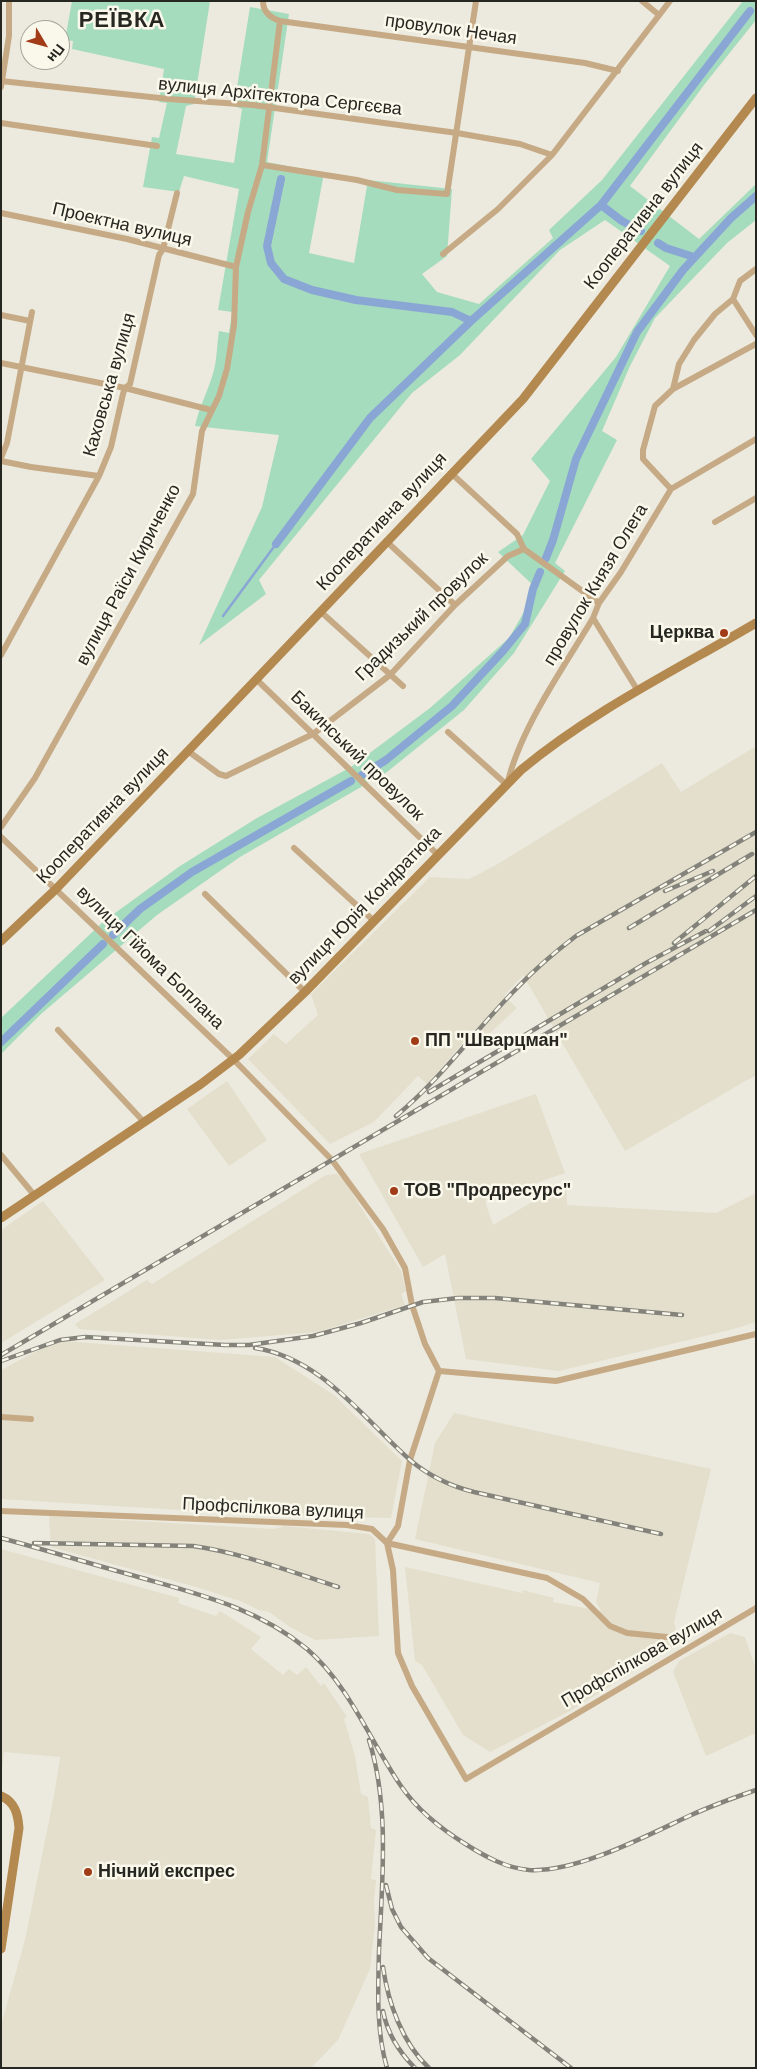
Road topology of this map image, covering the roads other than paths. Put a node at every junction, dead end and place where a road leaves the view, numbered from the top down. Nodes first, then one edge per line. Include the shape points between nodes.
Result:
1 (9, 1) edge
2 (263, 1) edge
3 (476, 1) edge
4 (642, 1) edge
5 (670, 1) edge
6 (659, 15) junction
7 (280, 21) junction
8 (469, 48) junction
9 (618, 71) junction
10 (2, 81) edge
11 (1, 87) edge
12 (756, 98) edge
13 (270, 107) junction
14 (1, 123) edge
15 (457, 133) junction
16 (156, 146) dead end
17 (552, 155) junction
18 (262, 165) junction
19 (176, 193) dead end
20 (1, 214) edge
21 (163, 249) junction
22 (443, 254) dead end
23 (236, 267) junction
24 (756, 269) edge
25 (733, 299) junction
26 (32, 312) dead end
27 (1, 315) edge
28 (30, 322) junction
29 (756, 335) edge
30 (756, 344) edge
31 (1, 363) edge
32 (22, 367) junction
33 (125, 388) junction
34 (672, 388) junction
35 (211, 410) junction
36 (756, 438) edge
37 (1, 459) edge
38 (451, 473) junction
39 (99, 476) junction
40 (671, 489) junction
41 (756, 498) edge
42 (714, 522) dead end
43 (386, 541) junction
44 (524, 549) junction
45 (599, 602) junction
46 (455, 605) junction
47 (320, 611) junction
48 (593, 618) junction
49 (756, 623) edge
50 (1, 654) edge
51 (390, 675) junction
52 (256, 679) junction
53 (403, 686) dead end
54 (638, 691) junction
55 (448, 732) dead end
56 (313, 734) junction
57 (188, 751) junction
58 (507, 785) junction
59 (1, 826) edge
60 (1, 837) edge
61 (294, 848) dead end
62 (438, 855) junction
63 (56, 889) junction
64 (205, 894) dead end
65 (374, 921) junction
66 (1, 941) edge
67 (304, 992) junction
68 (58, 1030) dead end
69 (234, 1060) junction
70 (144, 1122) junction
71 (1, 1155) edge
72 (35, 1196) junction
73 (1, 1218) edge
74 (756, 1334) edge
75 (440, 1371) junction
76 (1, 1417) edge
77 (31, 1419) dead end
78 (1, 1511) edge
79 (388, 1543) junction
80 (756, 1608) edge
81 (667, 1637) dead end
82 (1, 1796) edge
83 (1, 1949) edge

1 - 10 street via 9,36
2 - 7 street via 270,18
3 - 8 street
4 - 6 street
5 - 6 street
6 - 9 street
7 - 8 street, провулок Нечая
7 - 13 street, вулиця Раїси Кириченко
8 - 9 street, провулок Нечая via 585,63
8 - 15 street
9 - 17 street
10 - 11 street
10 - 13 street, вулиця Архітектора Сергєєва
12 - 38 street, Кооперативна вулиця via 523,399
13 - 15 street, вулиця Архітектора Сергєєва
13 - 18 street, вулиця Раїси Кириченко
14 - 16 street
15 - 17 street, вулиця Архітектора Сергєєва via 520,144
15 - 18 street via 448,194 397,190 357,180
17 - 22 street via 498,208
18 - 23 street, вулиця Раїси Кириченко
19 - 21 street, Каховська вулиця
20 - 21 street, Проектна вулиця
21 - 23 street, Проектна вулиця
21 - 33 street, Каховська вулиця via 130,384
23 - 35 street, вулиця Раїси Кириченко via 234,325 227,368
24 - 25 street via 740,282
25 - 29 street
25 - 34 street via 715,314 694,340 678,364
26 - 28 street
27 - 28 street
28 - 32 street
30 - 34 street
31 - 32 street
32 - 33 street
32 - 37 street
33 - 35 street
33 - 39 street, Каховська вулиця via 111,447
34 - 40 street via 655,406 643,450 643,459
35 - 59 street, вулиця Раїси Кириченко via 202,431 193,494 35,778
36 - 40 street, провулок Князя Олега
37 - 39 street via 31,467
38 - 43 street, Кооперативна вулиця
38 - 44 street via 517,534
39 - 50 street, Каховська вулиця
40 - 45 street, провулок Князя Олега
41 - 42 street
43 - 46 street
43 - 47 street, Кооперативна вулиця
44 - 45 street
44 - 46 street, Градизький провулок via 508,556
45 - 48 street, провулок Князя Олега
46 - 51 street, Градизький провулок
47 - 51 street
47 - 52 street, Кооперативна вулиця
48 - 54 street
48 - 58 street, провулок Князя Олега via 524,735
49 - 54 street, вулиця Юрія Кондратюка
51 - 53 street
51 - 56 street, Градизький провулок
52 - 56 street, Бакинський провулок
52 - 57 street, Кооперативна вулиця
54 - 58 street, вулиця Юрія Кондратюка via 565,735
55 - 58 street
56 - 57 street, Градизький провулок via 226,776 218,774
56 - 62 street, Бакинський провулок
57 - 63 street, Кооперативна вулиця
58 - 62 street, вулиця Юрія Кондратюка
60 - 63 street, вулиця Гійома Боплана
61 - 65 street
62 - 65 street, вулиця Юрія Кондратюка
63 - 66 street, Кооперативна вулиця
63 - 69 street, вулиця Гійома Боплана
64 - 67 street
65 - 67 street, вулиця Юрія Кондратюка
67 - 69 street, вулиця Юрія Кондратюка
68 - 70 street
69 - 70 street, вулиця Юрія Кондратюка
69 - 75 street, вулиця Гійома Боплана via 332,1160 383,1229 405,1268 425,1344
70 - 72 street, вулиця Юрія Кондратюка
71 - 72 street
72 - 73 street, вулиця Юрія Кондратюка
74 - 75 street via 556,1381
75 - 79 street via 410,1460 398,1526
76 - 77 street
78 - 79 street, Профспілкова вулиця via 347,1525 372,1529
79 - 80 street, Профспілкова вулиця via 393,1570 398,1653 412,1686 466,1779
79 - 81 street, Профспілкова вулиця via 547,1578 583,1599 610,1626 627,1632
82 - 83 street via 16,1810 20,1828

